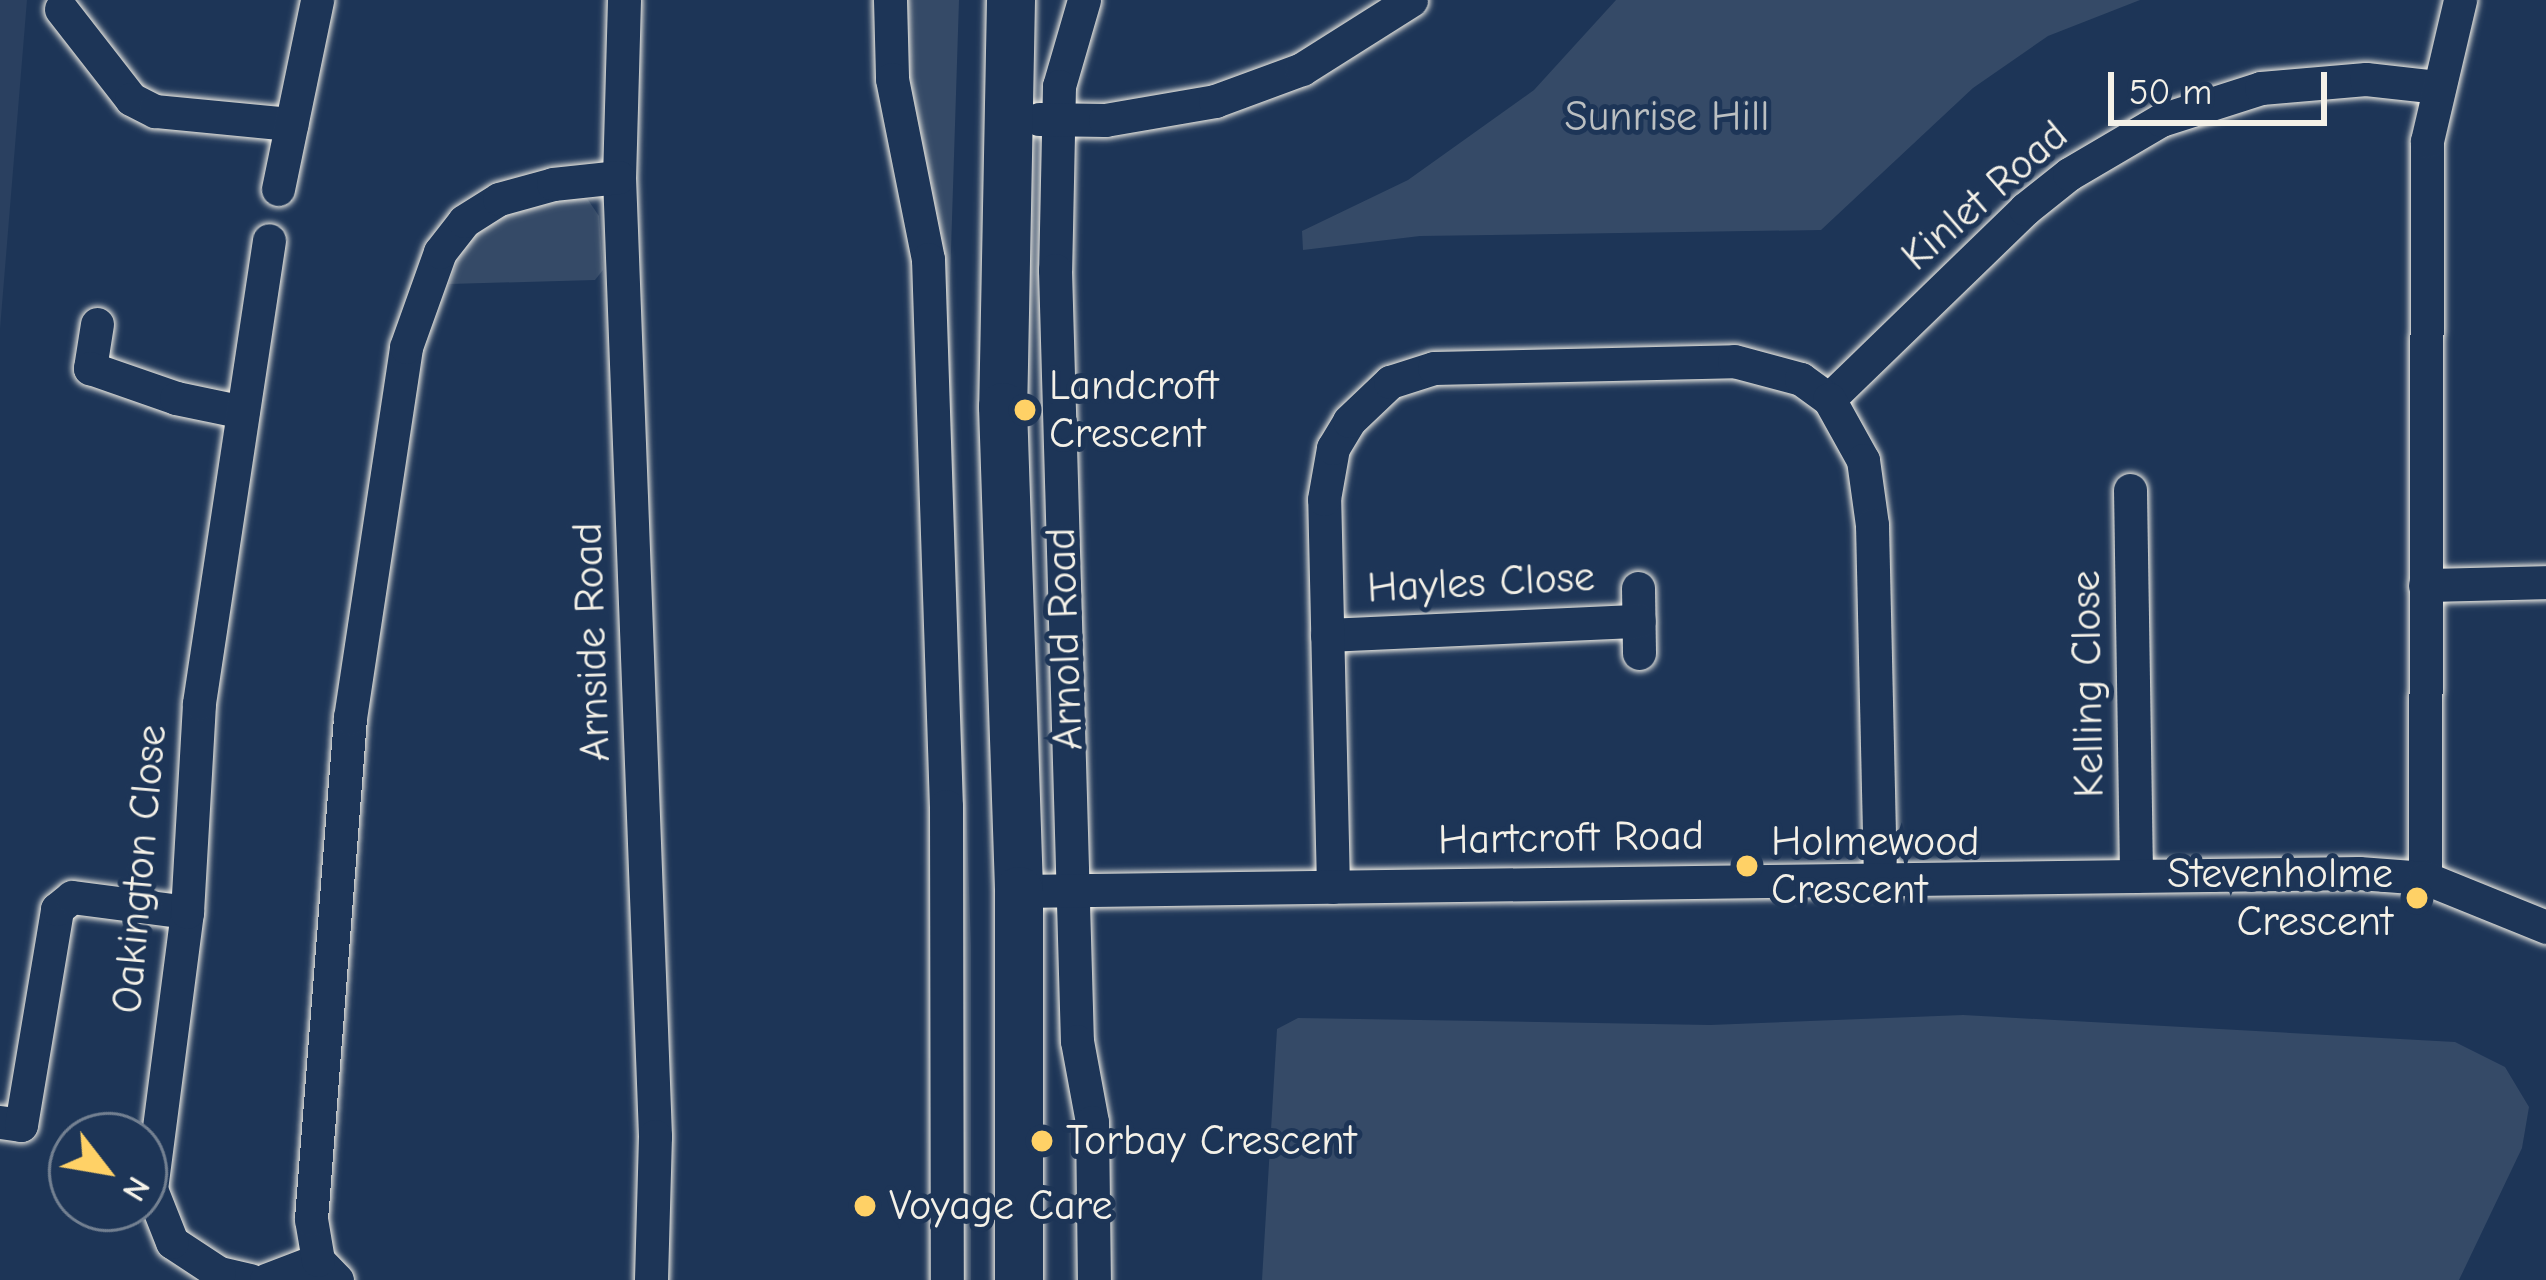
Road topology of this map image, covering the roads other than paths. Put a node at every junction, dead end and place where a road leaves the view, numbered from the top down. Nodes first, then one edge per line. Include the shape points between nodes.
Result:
1 (317, 0) edge
2 (623, 0) edge
3 (890, 0) edge
4 (1011, 0) edge
5 (1084, 0) edge
6 (1411, 0) edge
7 (2460, 0) edge
8 (61, 9) dead end
9 (2437, 87) junction
10 (1006, 118) junction
11 (1058, 119) junction
12 (291, 124) junction
13 (619, 177) junction
14 (278, 189) dead end
15 (268, 240) dead end
16 (97, 324) dead end
17 (1829, 399) junction
18 (242, 412) junction
19 (2130, 490) dead end
20 (2546, 582) edge
21 (2425, 585) junction
22 (1639, 620) dead end
23 (1327, 635) junction
24 (2136, 876) junction
25 (2425, 878) junction
26 (1880, 879) junction
27 (1334, 886) junction
28 (1072, 890) junction
29 (1019, 891) junction
30 (187, 912) junction
31 (2546, 927) edge
32 (0, 1122) edge
33 (328, 1270) edge
34 (250, 1280) edge
35 (266, 1280) edge
36 (651, 1280) edge
37 (947, 1280) edge
38 (1018, 1280) edge
39 (1094, 1280) edge

1 - 12 street
2 - 13 street, Arnside Road
3 - 37 street via 892,79 928,259 946,806
4 - 10 main road, Arnold Road
5 - 11 street, Arnold Road via 1059,86
6 - 11 street via 1302,69 1215,100 1157,115
7 - 9 street
8 - 12 street via 130,99 155,111
9 - 17 street, Kinlet Road via 2366,79 2261,88 2161,120 2025,209
9 - 21 street via 2425,205
10 - 11 street
10 - 29 main road, Arnold Road via 1004,407
11 - 28 street, Arnold Road
12 - 14 street
13 - 33 street via 499,199 464,221 419,298 350,718 311,1220
13 - 36 street, Arnside Road via 655,1136
15 - 18 street, Oakington Close
16 - 18 street via 91,368
17 - 23 street via 1768,366 1734,361 1434,368 1390,382 1349,421 1326,474
17 - 26 street via 1849,427 1870,486
18 - 30 street, Oakington Close via 200,703
19 - 24 street, Kelling Close
20 - 21 street
21 - 25 street
22 - 23 street, Hayles Close
23 - 27 street
24 - 25 street, Hartcroft Road
24 - 26 street, Hartcroft Road
25 - 31 street, Hartcroft Road
26 - 27 street, Hartcroft Road
27 - 28 street, Hartcroft Road
28 - 29 street, Hartcroft Road
28 - 39 street, Arnold Road via 1077,1041 1092,1122
29 - 38 main road, Arnold Road
30 - 32 street via 72,897 57,909 21,1125
30 - 34 street, Oakington Close via 151,1189 172,1242 219,1274
33 - 35 street

